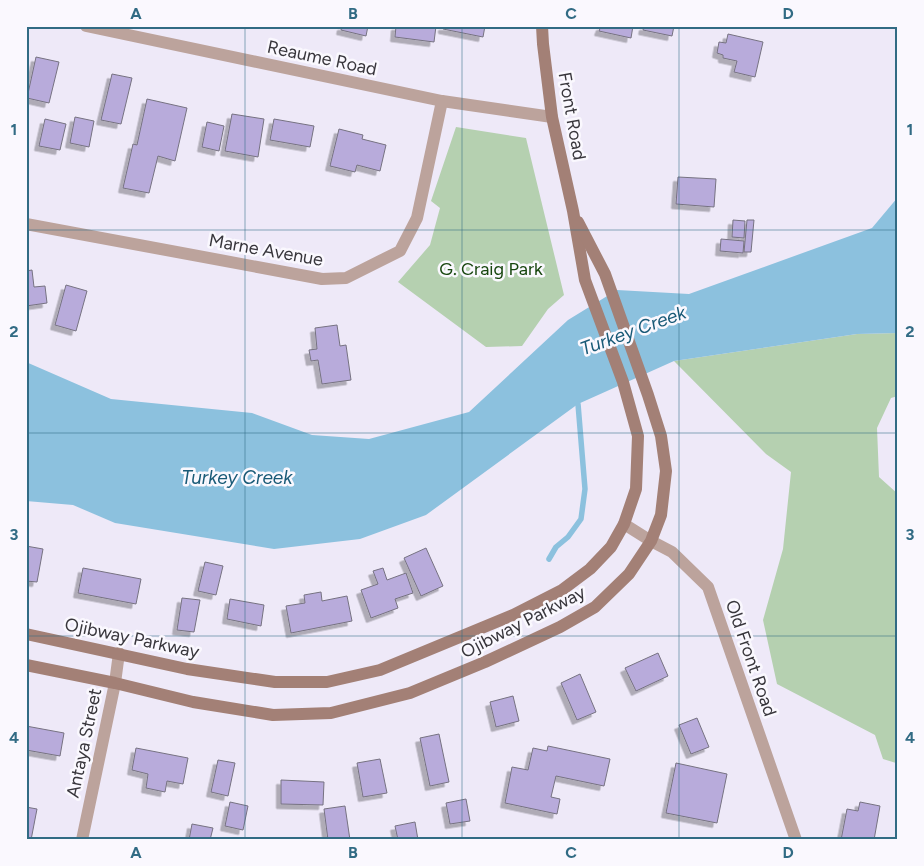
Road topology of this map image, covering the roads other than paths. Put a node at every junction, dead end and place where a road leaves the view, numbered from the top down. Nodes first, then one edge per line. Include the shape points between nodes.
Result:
1 (86, 26) edge
2 (542, 26) edge
3 (442, 101) junction
4 (552, 117) junction
5 (573, 211) junction
6 (26, 224) edge
7 (624, 524) junction
8 (652, 541) junction
9 (26, 634) edge
10 (119, 653) junction
11 (26, 665) edge
12 (115, 683) junction
13 (82, 840) edge
14 (796, 840) edge

1 - 3 street, Reaume Road
2 - 4 main road, Front Road
3 - 4 street, Reaume Road
3 - 6 street, Marne Avenue via 417,218 400,251 346,278 322,279
4 - 5 main road, Front Road
5 - 7 main road, Ojibway Parkway via 585,280 630,402 638,436 636,490
5 - 8 main road, Ojibway Parkway via 605,274 661,436 666,471 661,515
7 - 8 street, Old Front Road
7 - 10 main road, Ojibway Parkway via 611,547 590,569 562,590 513,615 380,670 327,682 275,682 187,669
8 - 12 main road, Ojibway Parkway via 629,574 595,607 485,662 410,693 331,713 274,715 193,702
8 - 14 street, Old Front Road via 672,552 708,587
9 - 10 main road, Ojibway Parkway
10 - 12 street, Antaya Street
11 - 12 main road, Ojibway Parkway
12 - 13 street, Antaya Street

